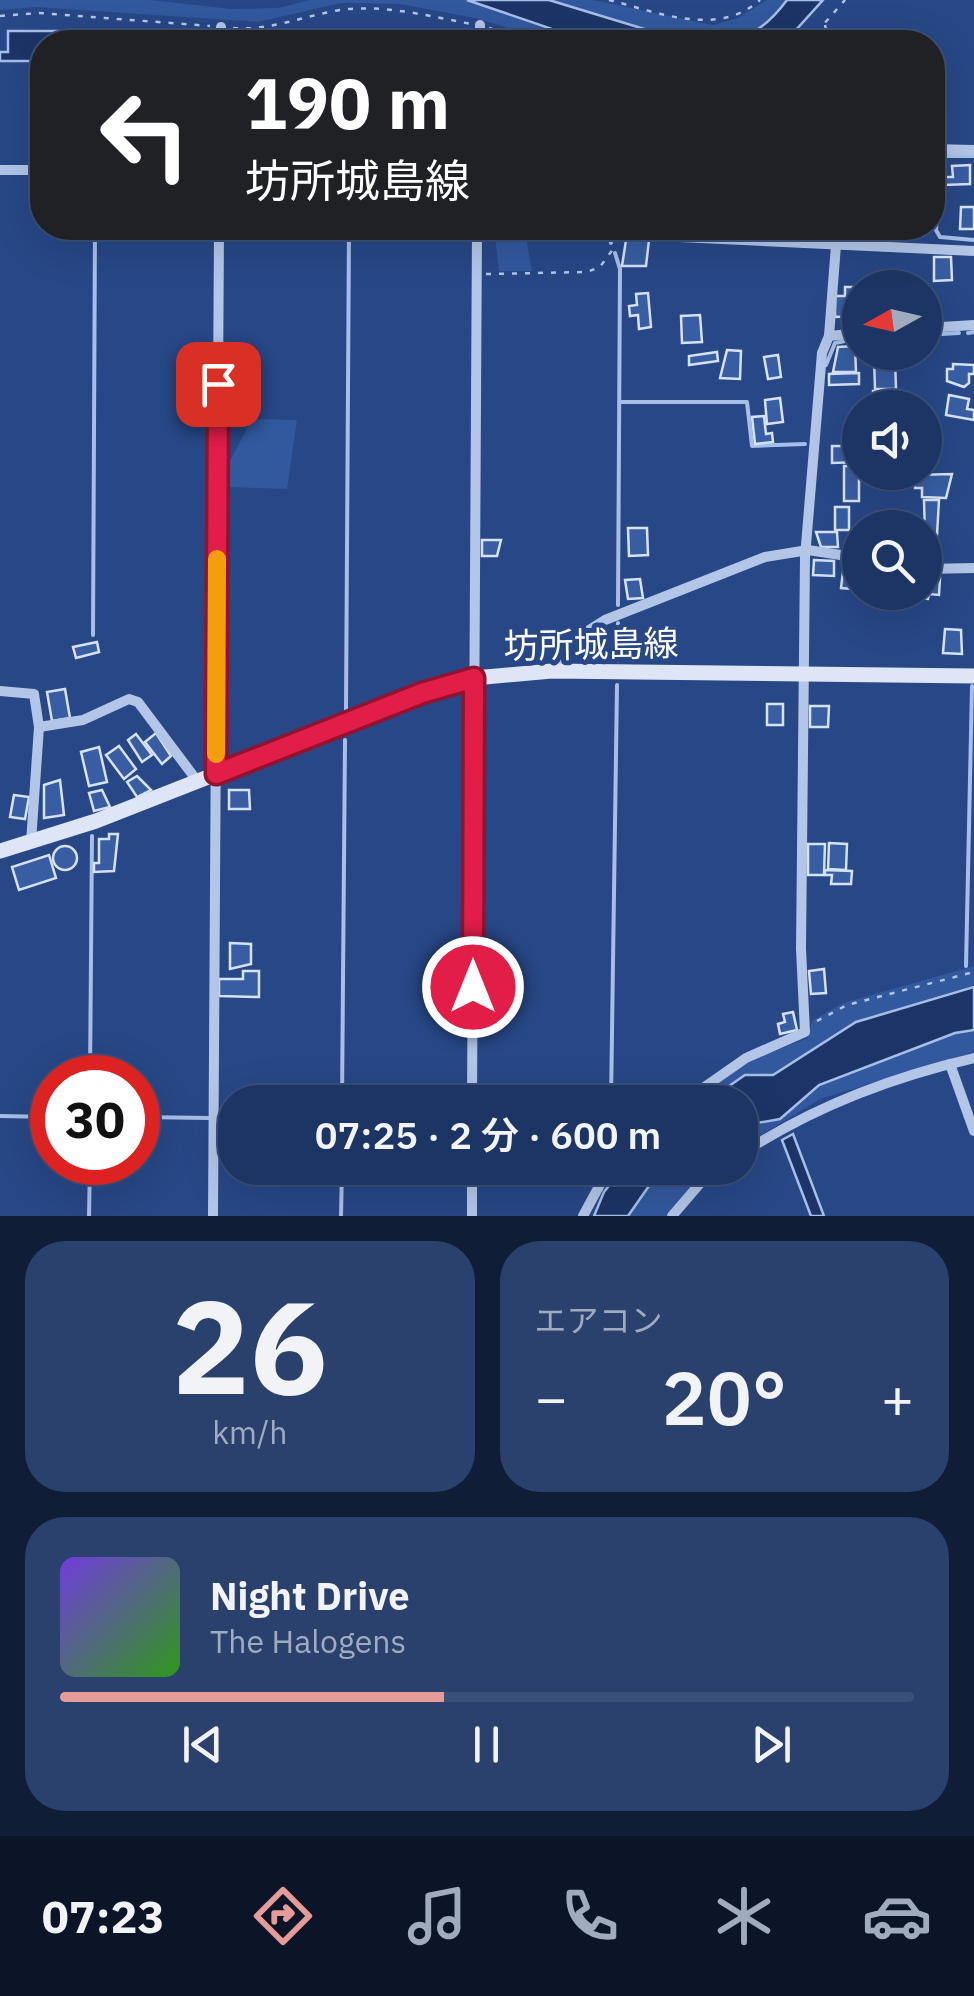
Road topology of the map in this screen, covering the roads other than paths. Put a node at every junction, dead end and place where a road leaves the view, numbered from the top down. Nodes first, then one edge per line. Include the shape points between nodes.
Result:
1 (480, 26) road end
2 (480, 30) edge
3 (945, 149) edge
4 (974, 150) edge
5 (0, 170) edge
6 (30, 170) edge
7 (219, 240) edge
8 (477, 240) edge
9 (766, 240) edge
10 (832, 240) edge
11 (833, 244) junction
12 (974, 251) edge
13 (974, 324) edge
14 (942, 327) edge
15 (842, 335) edge
16 (830, 336) junction
17 (808, 550) junction
18 (842, 555) edge
19 (942, 568) edge
20 (974, 568) edge
21 (552, 671) junction
22 (804, 675) junction
23 (974, 676) edge
24 (474, 678) junction
25 (0, 691) edge
26 (39, 726) junction
27 (216, 774) junction
28 (198, 782) junction
29 (31, 842) junction
30 (0, 851) edge
31 (974, 1058) edge
32 (950, 1064) junction
33 (472, 1085) edge
34 (707, 1085) edge
35 (974, 1131) edge
36 (758, 1144) edge
37 (472, 1185) edge
38 (600, 1185) edge
39 (699, 1185) edge
40 (213, 1216) edge
41 (472, 1216) edge
42 (583, 1216) edge
43 (672, 1216) edge

1 - 2 street
3 - 4 street
5 - 6 street
7 - 27 street
8 - 24 street
9 - 11 street
10 - 11 street
11 - 12 street
11 - 16 street
13 - 14 street
15 - 16 street
16 - 17 street via 817,389
17 - 18 street
17 - 21 street via 765,556 605,620 566,644
17 - 22 street
19 - 20 street
21 - 22 main road, 坊所城島線
21 - 24 main road, 坊所城島線
22 - 23 main road, 坊所城島線
22 - 34 street via 804,1032 746,1058
24 - 27 main road, 坊所城島線
24 - 33 street
25 - 26 street via 34,694
26 - 28 street via 82,720 129,699 138,702
26 - 29 street
27 - 28 main road, 坊所城島線
27 - 40 street
28 - 29 main road, 坊所城島線
29 - 30 main road, 坊所城島線
31 - 32 street
32 - 35 street
32 - 36 street via 809,1114
37 - 41 street
38 - 42 street
39 - 43 street

